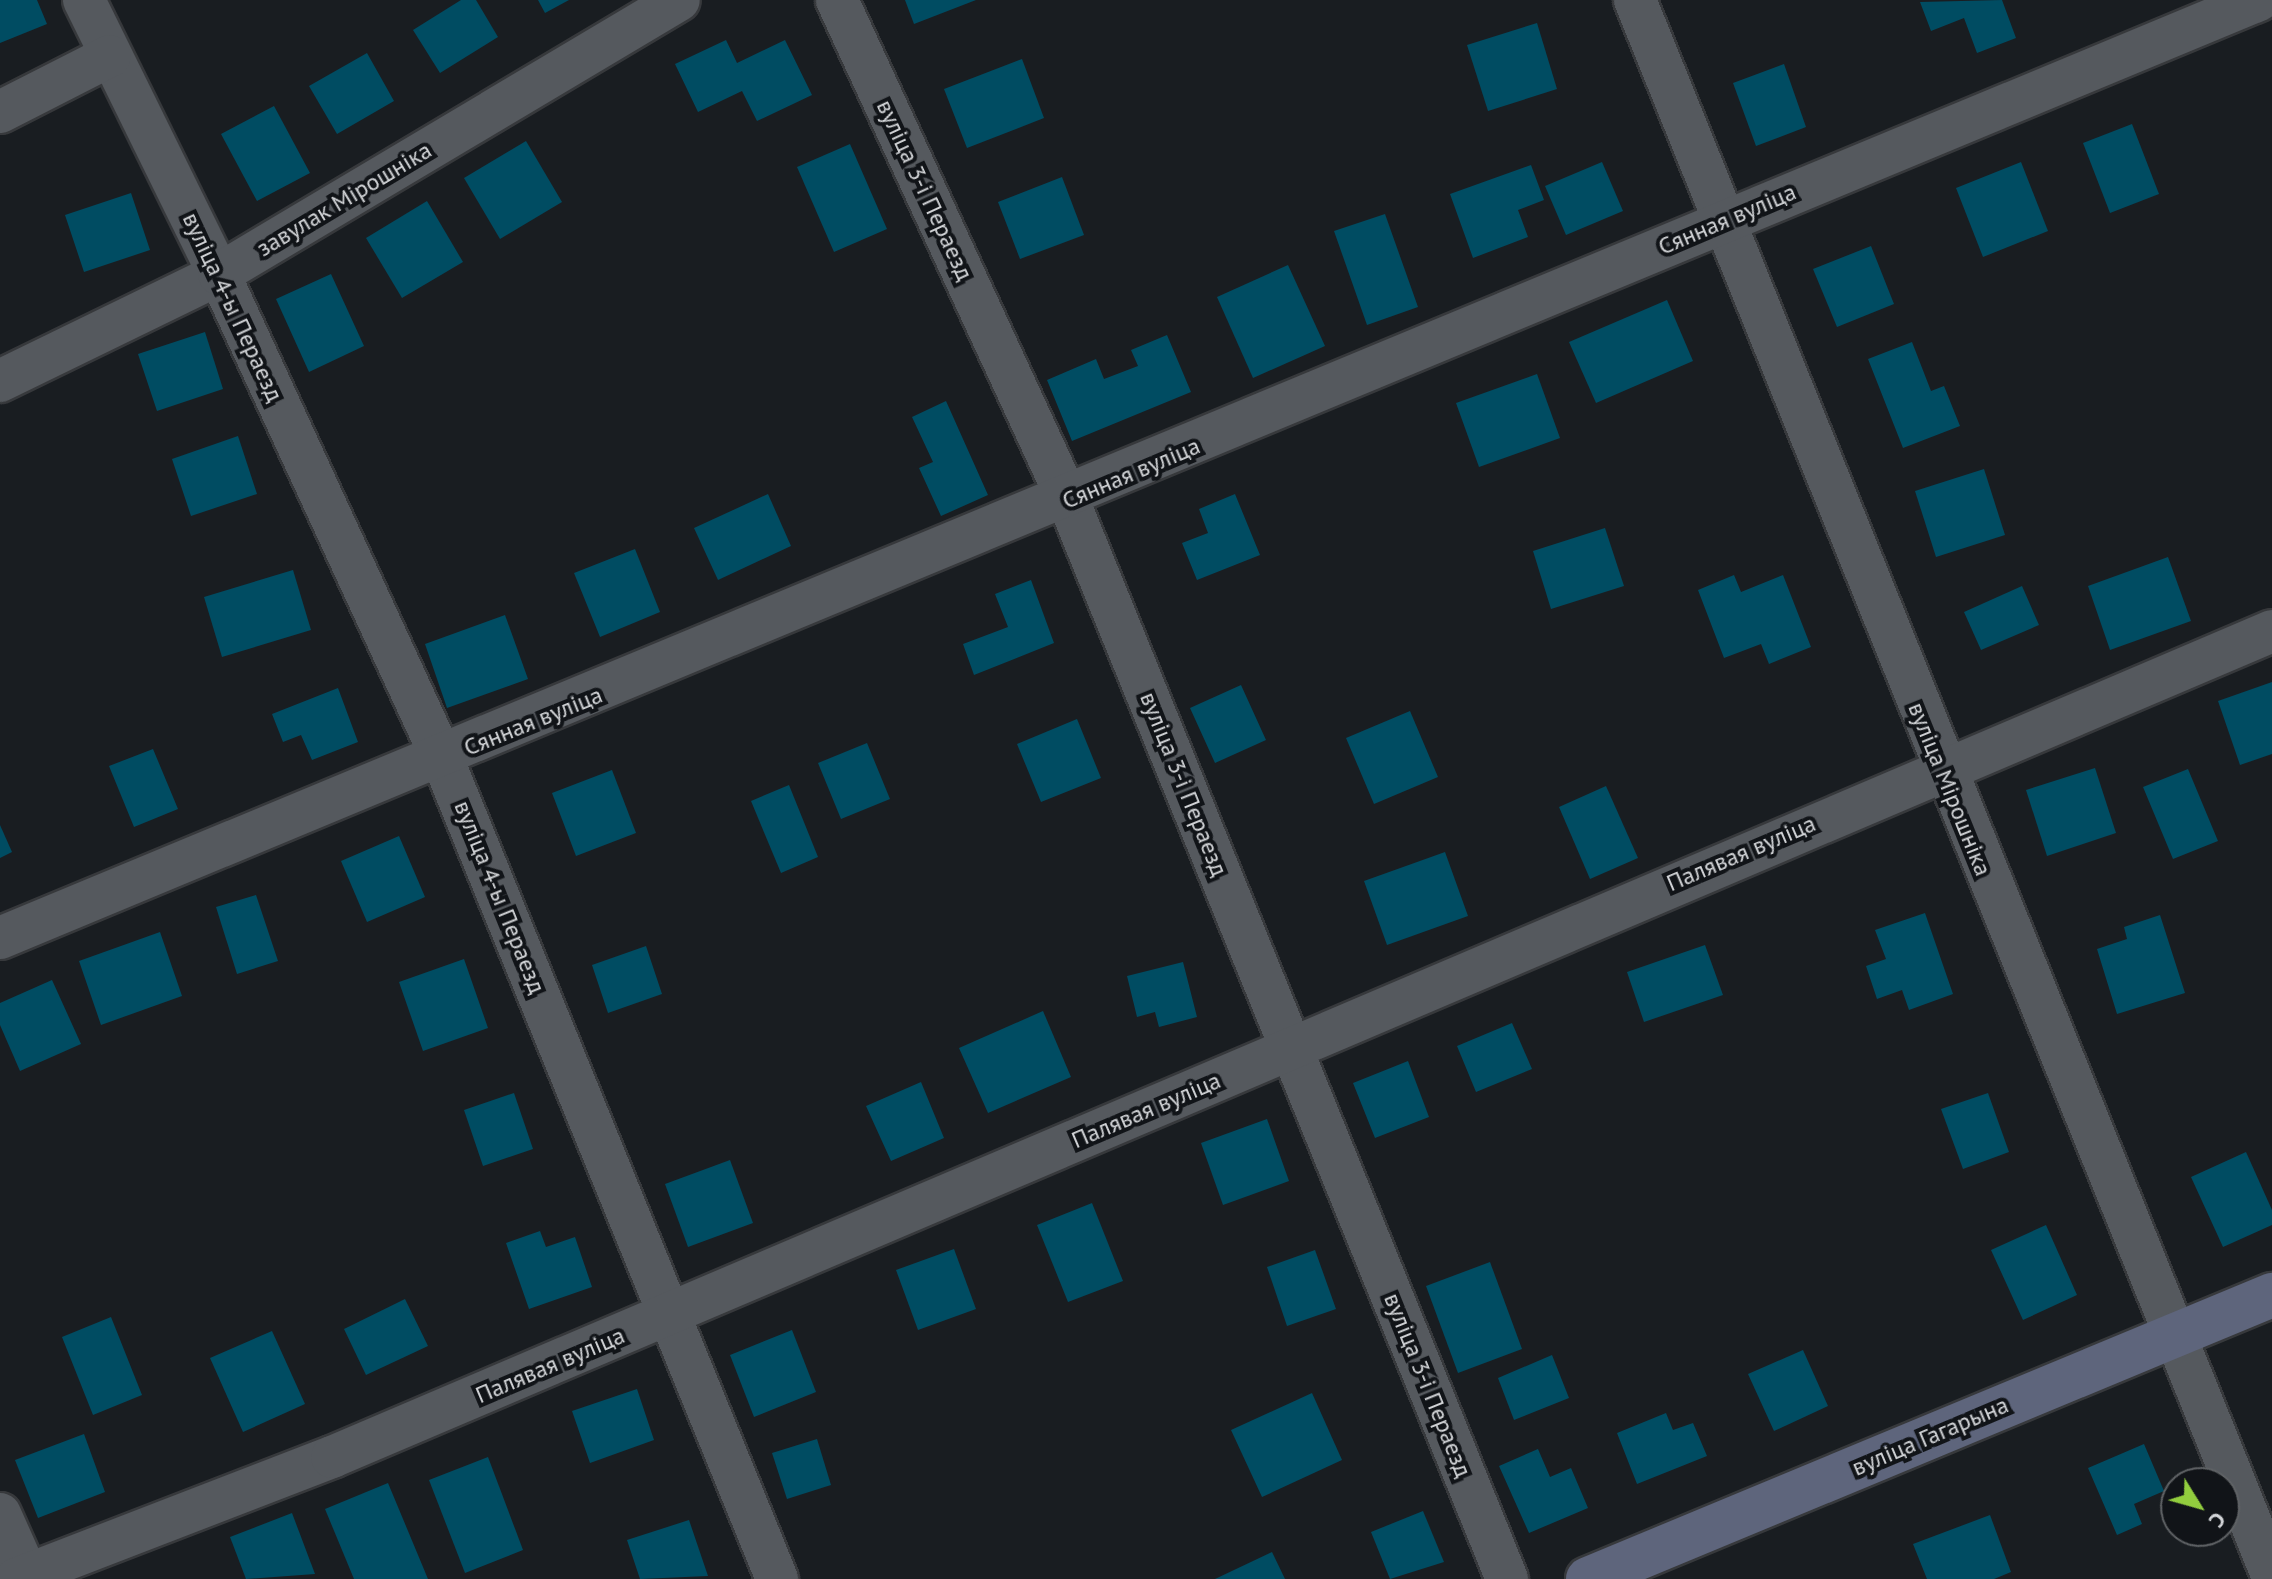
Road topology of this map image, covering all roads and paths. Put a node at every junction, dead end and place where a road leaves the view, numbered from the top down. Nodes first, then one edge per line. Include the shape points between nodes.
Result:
1 (84, 0) edge
2 (679, 0) edge
3 (837, 0) edge
4 (1635, 0) edge
5 (2259, 0) edge
6 (110, 56) junction
7 (0, 112) edge
8 (1726, 218) junction
9 (219, 274) junction
10 (0, 381) edge
11 (1068, 500) junction
12 (2272, 631) edge
13 (442, 758) junction
14 (1941, 767) junction
15 (0, 938) edge
16 (1290, 1048) junction
17 (2272, 1295) edge
18 (672, 1314) junction
19 (2171, 1336) junction
20 (0, 1514) edge
21 (2272, 1575) edge
22 (24, 1577) edge
23 (777, 1579) edge
24 (1507, 1579) edge
25 (1588, 1579) edge

1 - 6 street, вуліца 4-ы Пераезд
2 - 9 street, завулак Мірошніка
3 - 11 street, вуліца 3-і Пераезд
4 - 8 street, вуліца Мірошніка
5 - 8 street, Сянная вуліца
6 - 7 street
6 - 9 street, вуліца 4-ы Пераезд
8 - 11 street, Сянная вуліца
8 - 14 street, вуліца Мірошніка
9 - 10 street, завулак Мірошніка
9 - 13 street, вуліца 4-ы Пераезд
11 - 13 street, Сянная вуліца
11 - 16 street, вуліца 3-і Пераезд
12 - 14 street, Палявая вуліца
13 - 15 street, Сянная вуліца
13 - 18 street, вуліца 4-ы Пераезд
14 - 16 street, Палявая вуліца
14 - 19 street, вуліца Мірошніка
16 - 18 street, Палявая вуліца
16 - 24 street, вуліца 3-і Пераезд
17 - 19 main road, вуліца Гагарына
18 - 22 street, Палявая вуліца via 332,1457
18 - 23 street, вуліца 4-ы Пераезд
19 - 21 street, вуліца Мірошніка
19 - 25 main road, вуліца Гагарына
20 - 22 street

